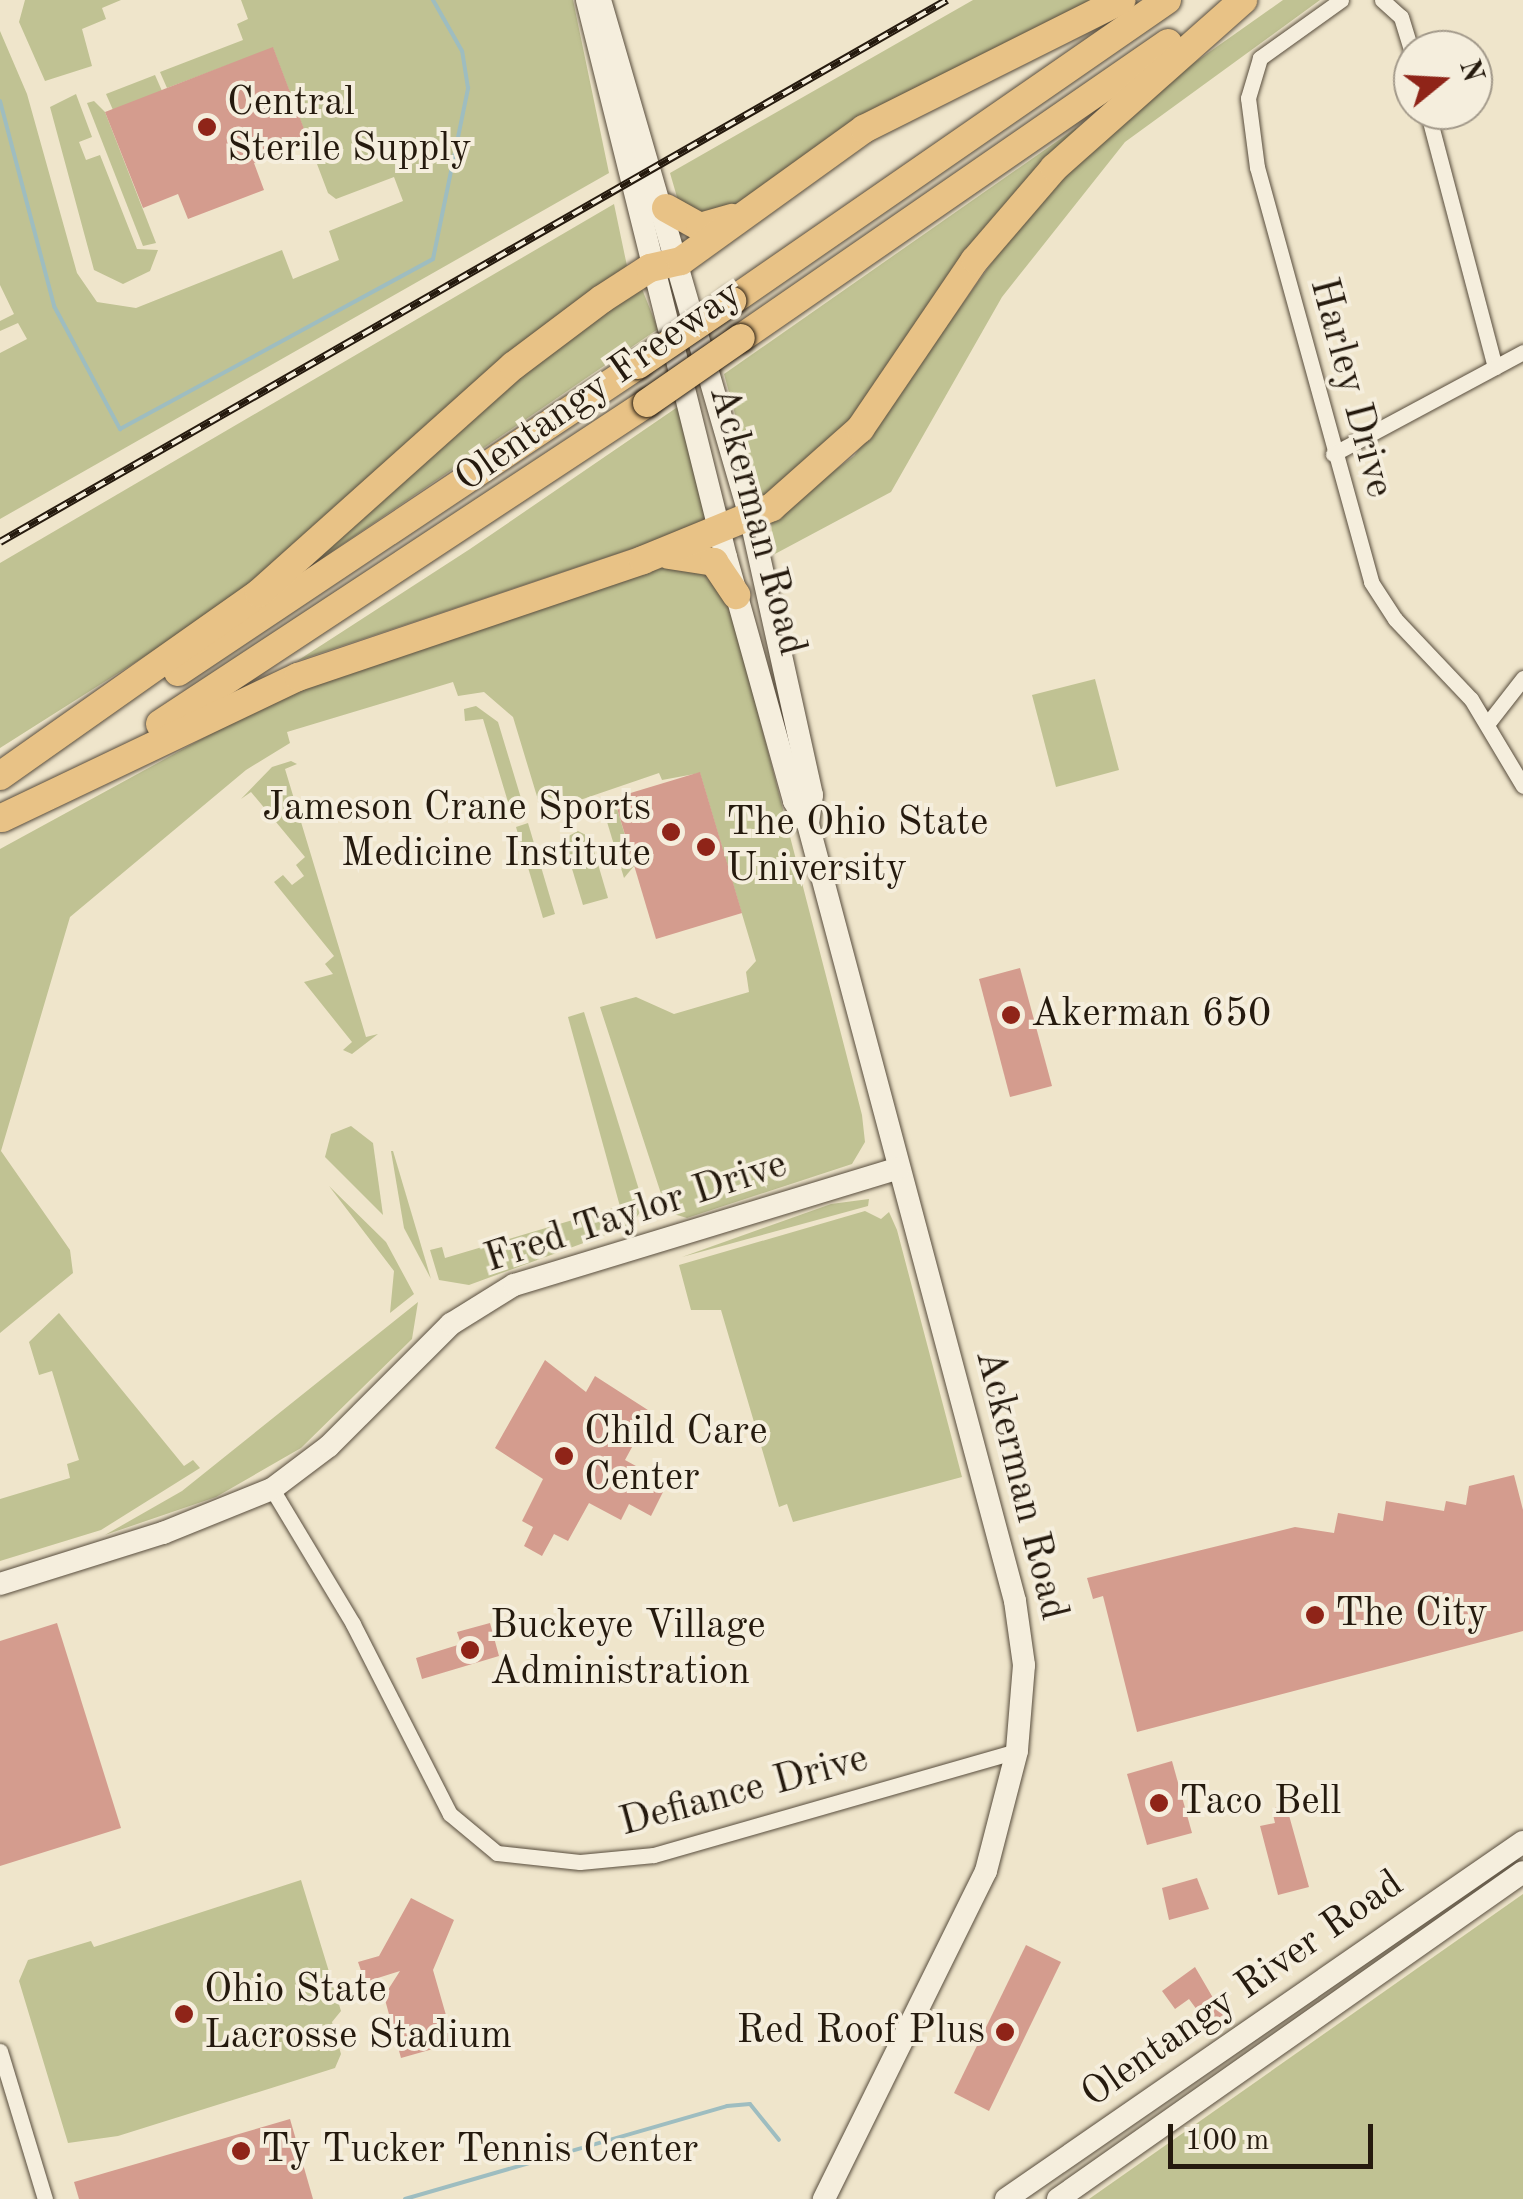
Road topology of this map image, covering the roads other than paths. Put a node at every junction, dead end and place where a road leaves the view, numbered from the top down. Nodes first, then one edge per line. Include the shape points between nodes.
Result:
1 (587, 0) edge
2 (600, 0) edge
3 (1122, 0) edge
4 (1167, 0) edge
5 (1230, 0) edge
6 (1243, 0) edge
7 (1342, 0) edge
8 (1382, 0) edge
9 (1405, 30) edge
10 (1432, 130) edge
11 (666, 208) junction
12 (742, 214) junction
13 (681, 261) junction
14 (650, 268) junction
15 (1523, 352) edge
16 (1495, 367) junction
17 (1333, 454) junction
18 (751, 520) junction
19 (718, 529) junction
20 (644, 560) junction
21 (736, 595) junction
22 (1523, 678) edge
23 (1488, 723) junction
24 (0, 777) edge
25 (1523, 786) edge
26 (1, 819) edge
27 (808, 824) junction
28 (899, 1168) junction
29 (272, 1489) junction
30 (0, 1584) edge
31 (1017, 1751) junction
32 (1523, 1842) edge
33 (1523, 1872) edge
34 (0, 2051) edge
35 (829, 2191) edge
36 (45, 2199) edge
37 (1006, 2199) edge
38 (1058, 2199) edge

1 - 14 main road, Ackerman Road
2 - 11 main road, Ackerman Road
3 - 12 highway via 920,97
4 - 24 highway, Olentangy Freeway, bridge via 397,532
5 - 26 highway, Olentangy Freeway, bridge via 416,562
6 - 18 highway via 1054,168 975,260 860,429
7 - 17 street, Harley Drive via 1260,58 1248,98 1258,167
8 - 9 street
10 - 16 street
11 - 12 highway via 700,227
11 - 13 main road, Ackerman Road
12 - 13 highway
13 - 14 highway
13 - 18 main road, Ackerman Road
14 - 19 main road, Ackerman Road
14 - 24 highway via 513,366 258,594
15 - 16 street
16 - 17 street
17 - 23 street, Harley Drive via 1380,600
18 - 19 highway
18 - 27 main road, Ackerman Road via 812,794
19 - 20 highway
19 - 21 main road, Ackerman Road
20 - 21 highway via 700,555 714,562
20 - 26 highway via 298,678
21 - 27 main road, Ackerman Road via 794,801
22 - 23 street
23 - 25 street, Harley Drive
27 - 28 main road, Ackerman Road
28 - 29 main road, Fred Taylor Drive via 514,1285 451,1324 330,1446
28 - 31 main road, Ackerman Road via 1016,1602 1024,1681
29 - 30 main road, Fred Taylor Drive via 163,1533
29 - 31 street, Defiance Drive via 353,1624 450,1814 497,1853 580,1862 654,1855
31 - 35 main road, Ackerman Road via 980,1887
32 - 37 main road, Olentangy River Road
33 - 38 main road, Olentangy River Road
34 - 36 street

